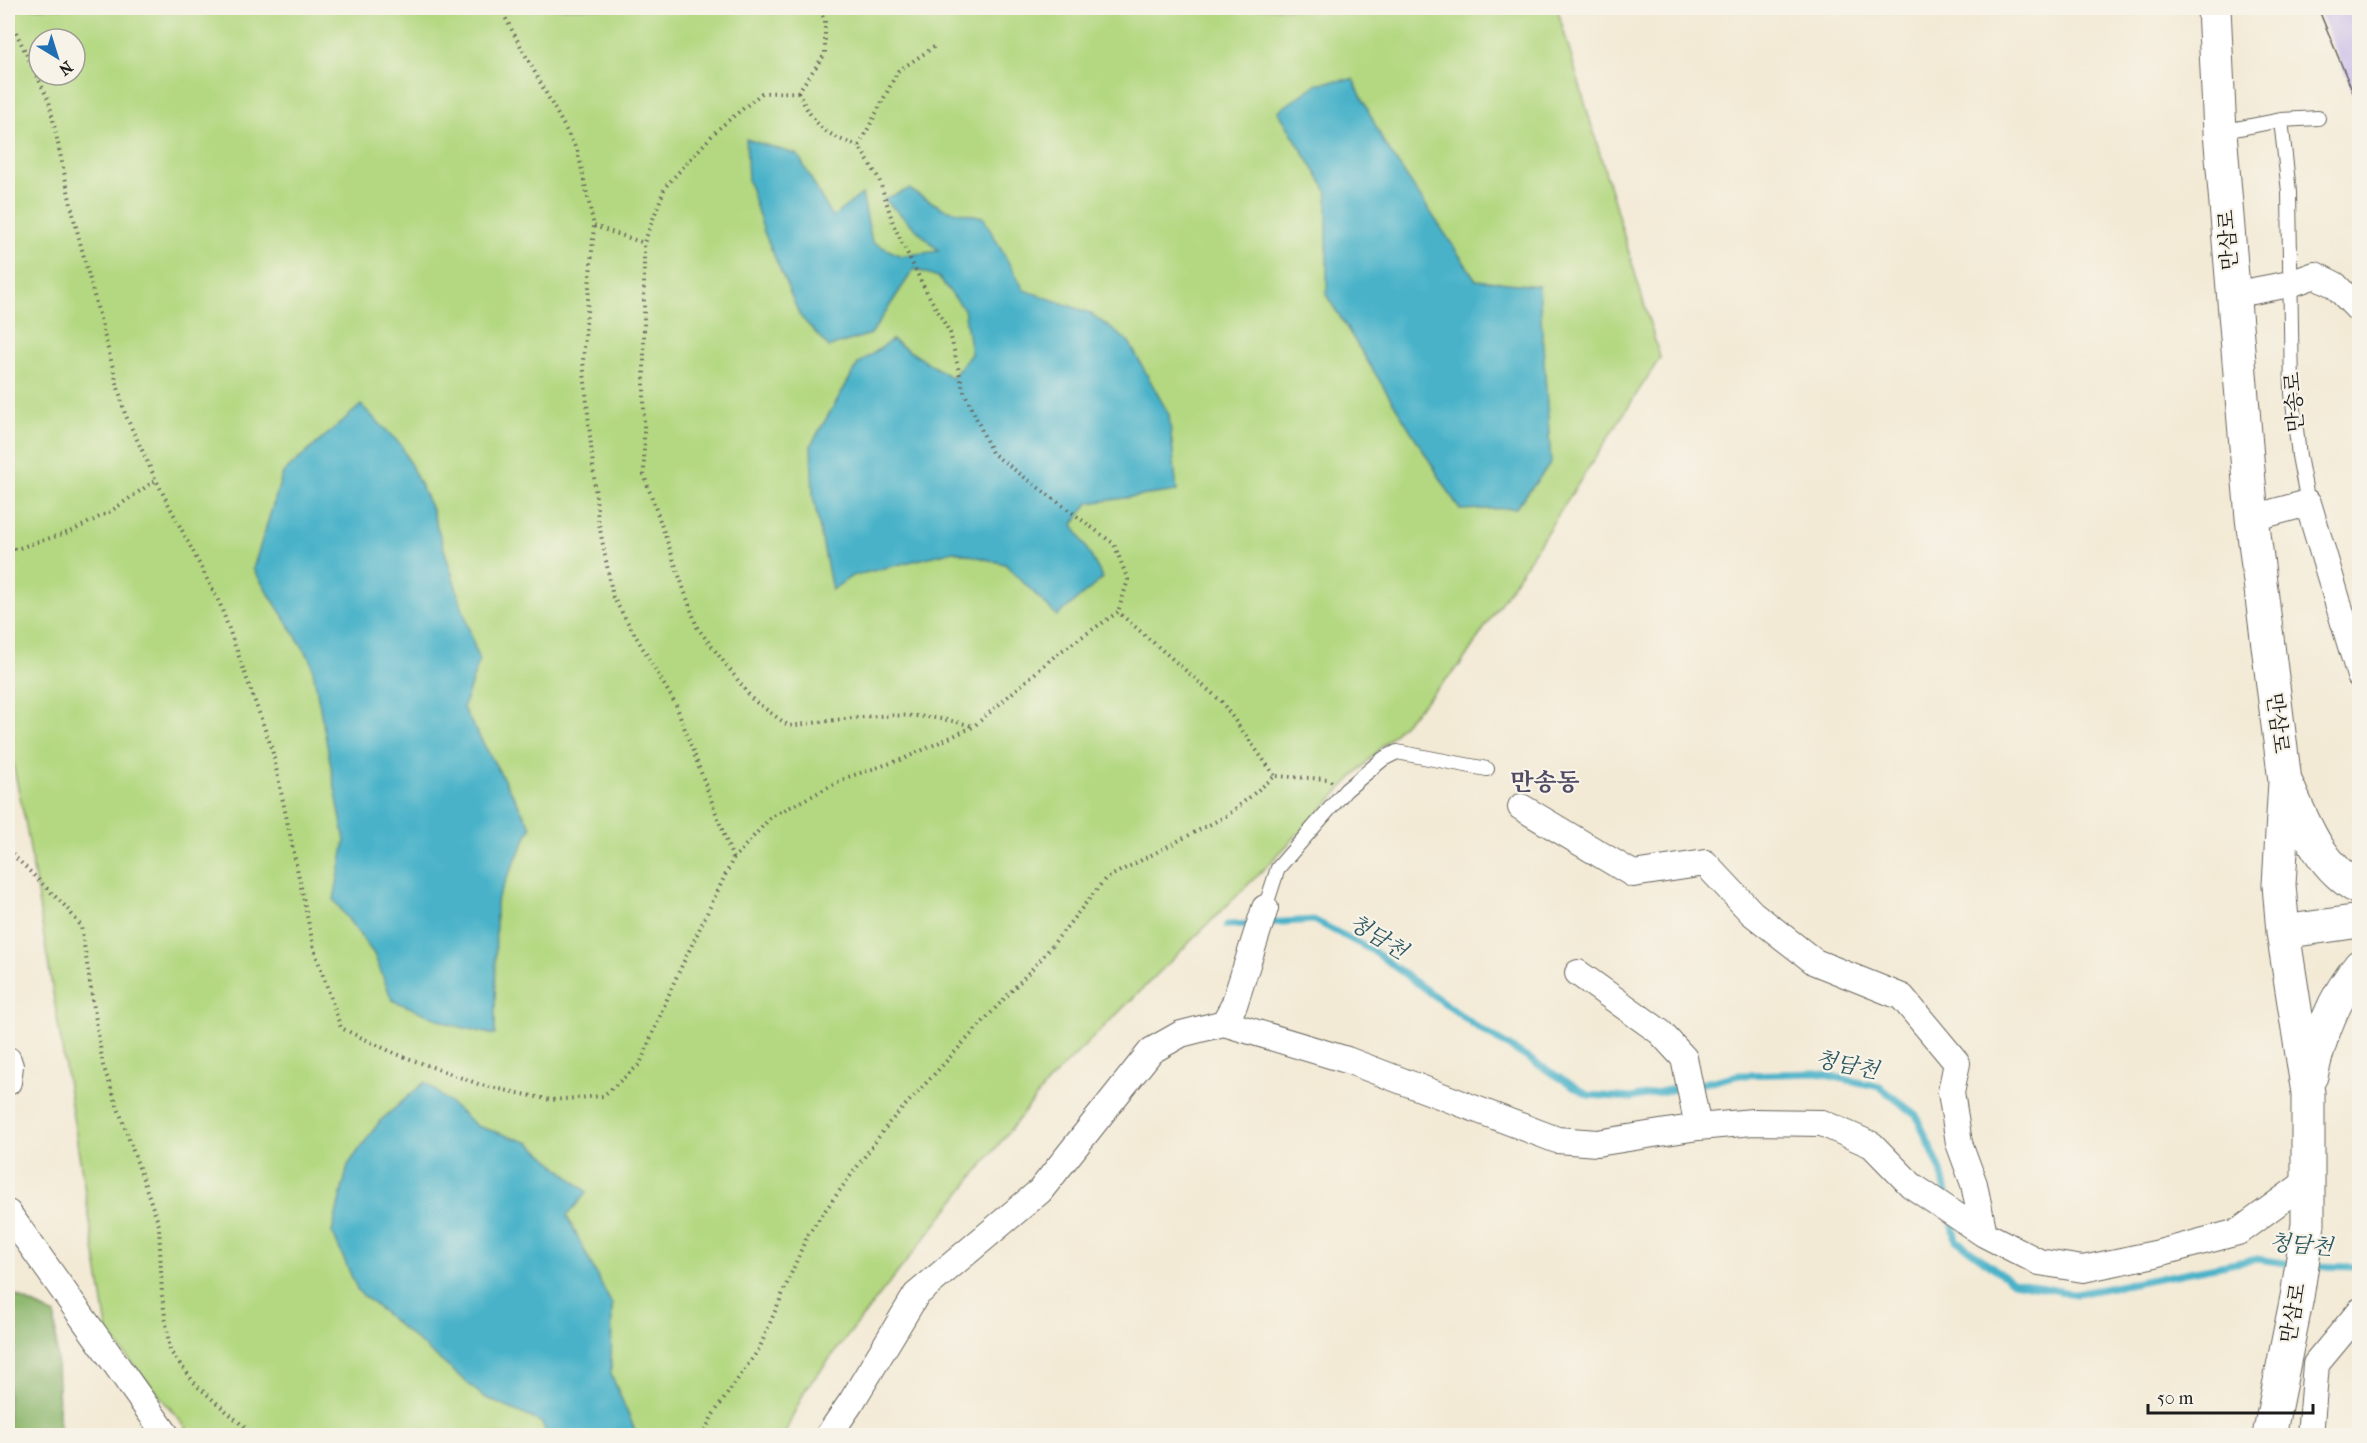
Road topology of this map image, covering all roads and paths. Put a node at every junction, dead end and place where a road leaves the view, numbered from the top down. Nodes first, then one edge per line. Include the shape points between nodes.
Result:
1 (500, 8) edge
2 (819, 8) edge
3 (2214, 8) edge
4 (8, 16) edge
5 (934, 47) dead end
6 (798, 92) junction
7 (2318, 118) dead end
8 (2281, 120) junction
9 (2220, 132) junction
10 (859, 146) junction
11 (594, 226) junction
12 (644, 243) junction
13 (2290, 284) junction
14 (2232, 295) junction
15 (2360, 311) edge
16 (156, 480) junction
17 (2308, 503) junction
18 (2252, 518) junction
19 (8, 548) edge
20 (1118, 612) junction
21 (2360, 676) edge
22 (973, 727) junction
23 (1487, 769) dead end
24 (1275, 776) junction
25 (2285, 781) junction
26 (1346, 790) junction
27 (1521, 807) dead end
28 (8, 850) edge
29 (733, 859) junction
30 (2360, 889) edge
31 (1265, 908) joint
32 (2360, 921) edge
33 (2283, 932) junction
34 (2360, 966) edge
35 (1578, 973) dead end
36 (1224, 1023) junction
37 (8, 1060) edge
38 (8, 1082) edge
39 (2308, 1093) junction
40 (1698, 1127) junction
41 (2309, 1180) junction
42 (8, 1213) edge
43 (1974, 1228) junction
44 (2360, 1311) edge
45 (167, 1436) edge
46 (255, 1436) edge
47 (703, 1436) edge
48 (828, 1436) edge
49 (2269, 1436) edge
50 (2310, 1436) edge

1 - 11 path via 578,152
2 - 6 path via 825,20 825,54
3 - 9 street, 만삼로
4 - 16 path via 49,101 74,219 125,414
5 - 10 path via 898,71
6 - 10 path via 810,117 834,138
6 - 12 path via 762,93 717,130 665,187
7 - 8 lane
8 - 9 lane
8 - 13 lane, 만송로 via 2289,192
9 - 14 street, 만삼로
10 - 20 path via 879,179 894,226 950,333 963,389 992,453 1114,544 1128,580
11 - 12 path
11 - 29 path via 583,361 598,519 613,597 676,705
12 - 22 path via 644,475 698,627 753,700 789,726 889,714 944,718
13 - 14 street
13 - 15 street via 2315,275 2335,285
13 - 17 lane, 만송로 via 2292,393 2298,456
14 - 18 street, 만삼로
16 - 19 path via 111,511 72,531 16,549
16 - 29 path via 220,604 272,749 314,949 341,1028 394,1053 481,1085 551,1101 603,1096 639,1064
17 - 18 street
17 - 21 street, 만송로
18 - 25 street, 만삼로
20 - 22 path via 1056,654
20 - 24 path via 1221,700
22 - 29 path via 903,759 848,777 771,817
23 - 26 lane via 1397,752
24 - 26 path via 1328,779
24 - 47 path via 1228,815 1105,879 1042,958 889,1123 808,1234 759,1349 712,1416
25 - 30 street via 2318,852 2346,881
25 - 33 street, 만삼로 via 2279,885
26 - 31 lane via 1278,868
27 - 43 street via 1633,874 1705,863 1752,913 1815,962 1902,997 1957,1063 1951,1092 1959,1143 1974,1184
28 - 46 path via 81,926 103,1065 159,1225 162,1295 170,1352 197,1386
31 - 36 street via 1234,1005
32 - 33 street
33 - 39 street, 만삼로
34 - 39 street via 2333,1007 2318,1046
35 - 40 street via 1660,1032 1684,1058
36 - 40 street via 1347,1060 1557,1140 1597,1143
36 - 48 street via 1180,1034 1151,1051 1040,1191 916,1295
37 - 38 street
39 - 41 street, 만삼로
40 - 43 street via 1753,1122 1822,1123 1872,1145 1911,1185
41 - 43 street via 2238,1232 2083,1269 2039,1263
41 - 49 street, 만삼로 via 2308,1224 2297,1297
42 - 45 street
44 - 50 street via 2316,1364

